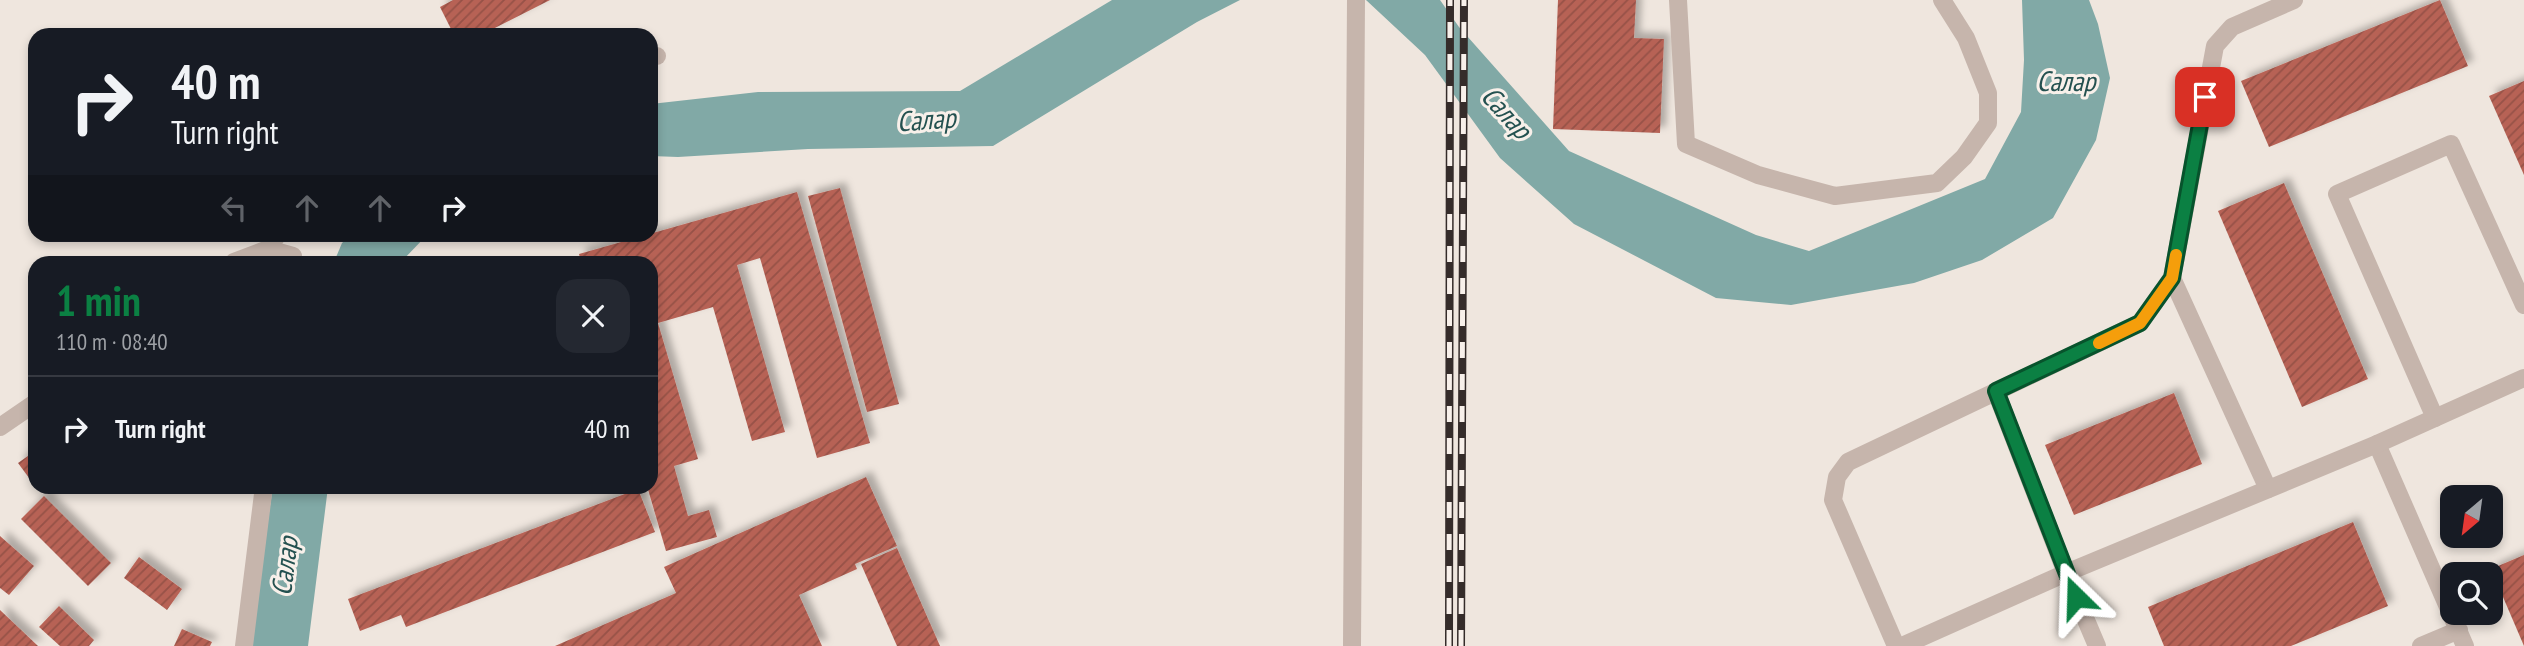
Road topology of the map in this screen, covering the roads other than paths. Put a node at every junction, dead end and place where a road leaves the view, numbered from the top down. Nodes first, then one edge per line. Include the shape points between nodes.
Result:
1 (1356, 0) edge
2 (1678, 0) edge
3 (1942, 0) edge
4 (2294, 0) edge
5 (273, 242) edge
6 (246, 256) edge
7 (293, 256) edge
8 (2172, 278) junction
9 (2524, 305) edge
10 (2524, 378) edge
11 (1996, 391) junction
12 (28, 407) edge
13 (2435, 418) junction
14 (0, 427) edge
15 (2377, 444) junction
16 (2268, 489) junction
17 (263, 494) edge
18 (2066, 573) junction
19 (2462, 638) edge
20 (244, 646) edge
21 (1352, 646) edge
22 (1896, 646) edge
23 (1902, 646) edge
24 (2097, 646) edge
25 (2421, 646) edge

1 - 21 street
2 - 3 street via 1686,144 1758,175 1835,196 1937,183 1964,157 1988,123 1988,93 1966,38
4 - 8 street via 2232,27 2215,46
5 - 6 street
5 - 7 street
8 - 11 street via 2140,323
8 - 16 street
9 - 13 street via 2451,144 2337,194
10 - 13 street
11 - 18 street
11 - 22 street via 1848,462 1837,477 1833,500
12 - 14 street
13 - 15 street
15 - 16 street
15 - 19 street
16 - 18 street
17 - 20 street
18 - 23 street
18 - 24 street
19 - 25 street

